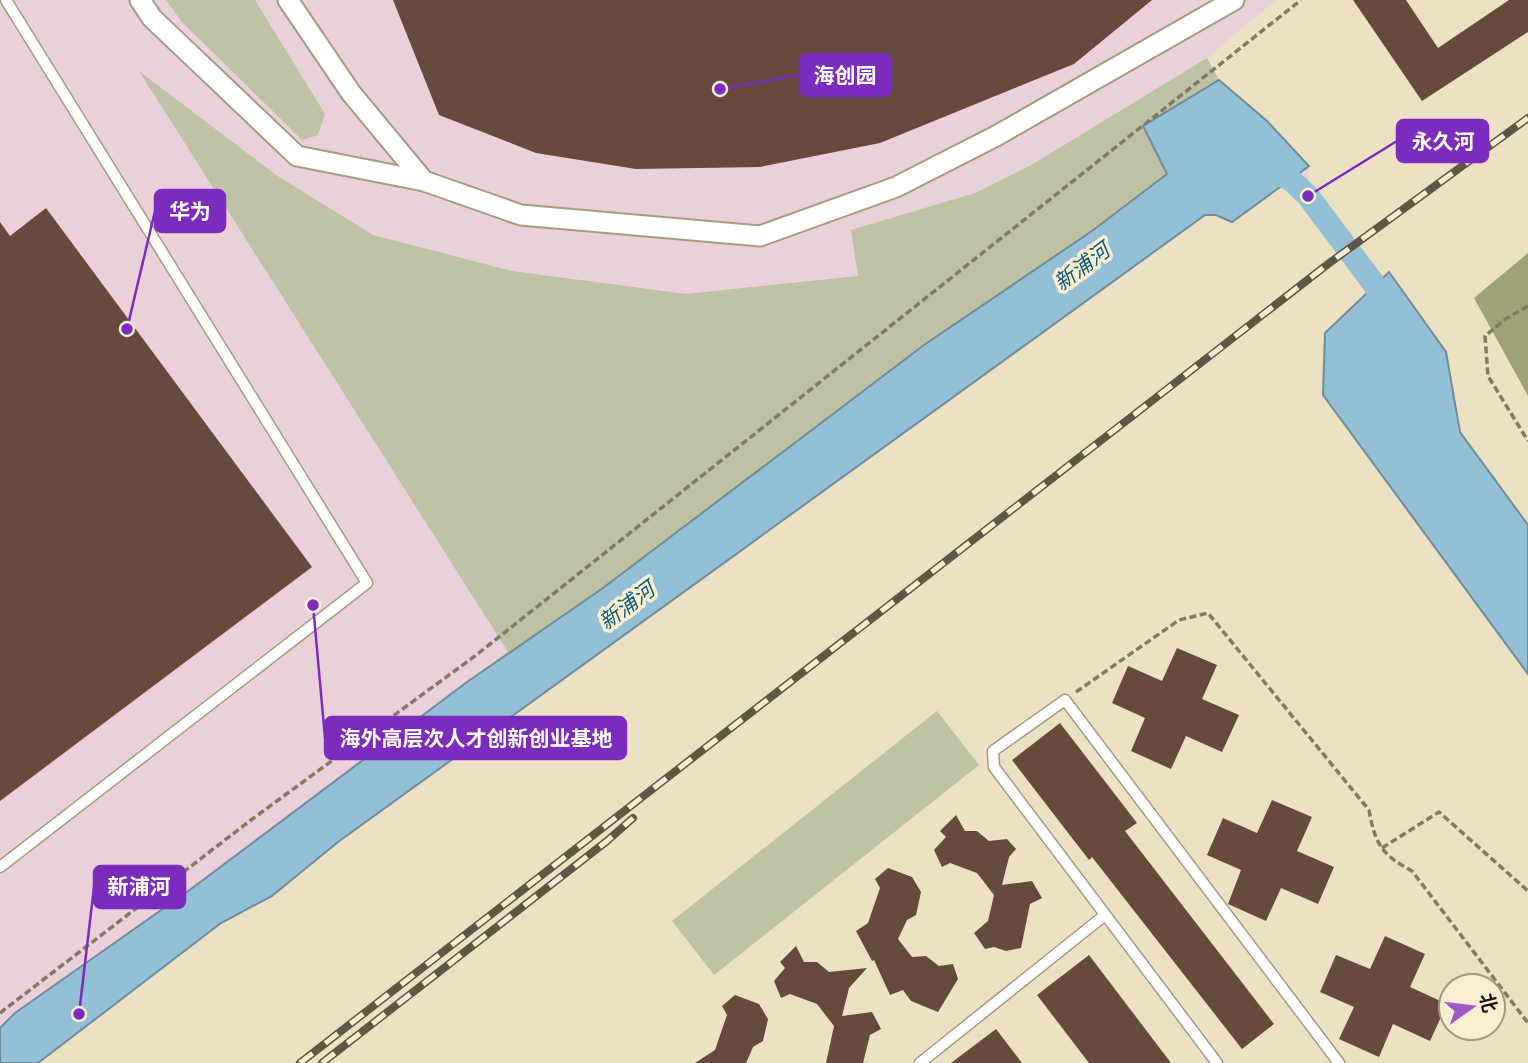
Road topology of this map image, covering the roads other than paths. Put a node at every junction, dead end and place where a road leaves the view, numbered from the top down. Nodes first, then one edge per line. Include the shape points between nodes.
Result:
1 (6, 0) edge
2 (140, 0) edge
3 (288, 0) edge
4 (1234, 0) edge
5 (424, 181) junction
6 (0, 867) edge
7 (1105, 915) junction
8 (920, 1063) edge
9 (1217, 1063) edge
10 (1339, 1063) edge

1 - 6 lane via 367,583
2 - 5 street via 152,18 297,156
3 - 5 street via 351,93
4 - 5 street via 996,136 895,187 760,236 521,215
7 - 8 lane
7 - 9 lane
7 - 10 lane via 994,767 993,751 1065,700

